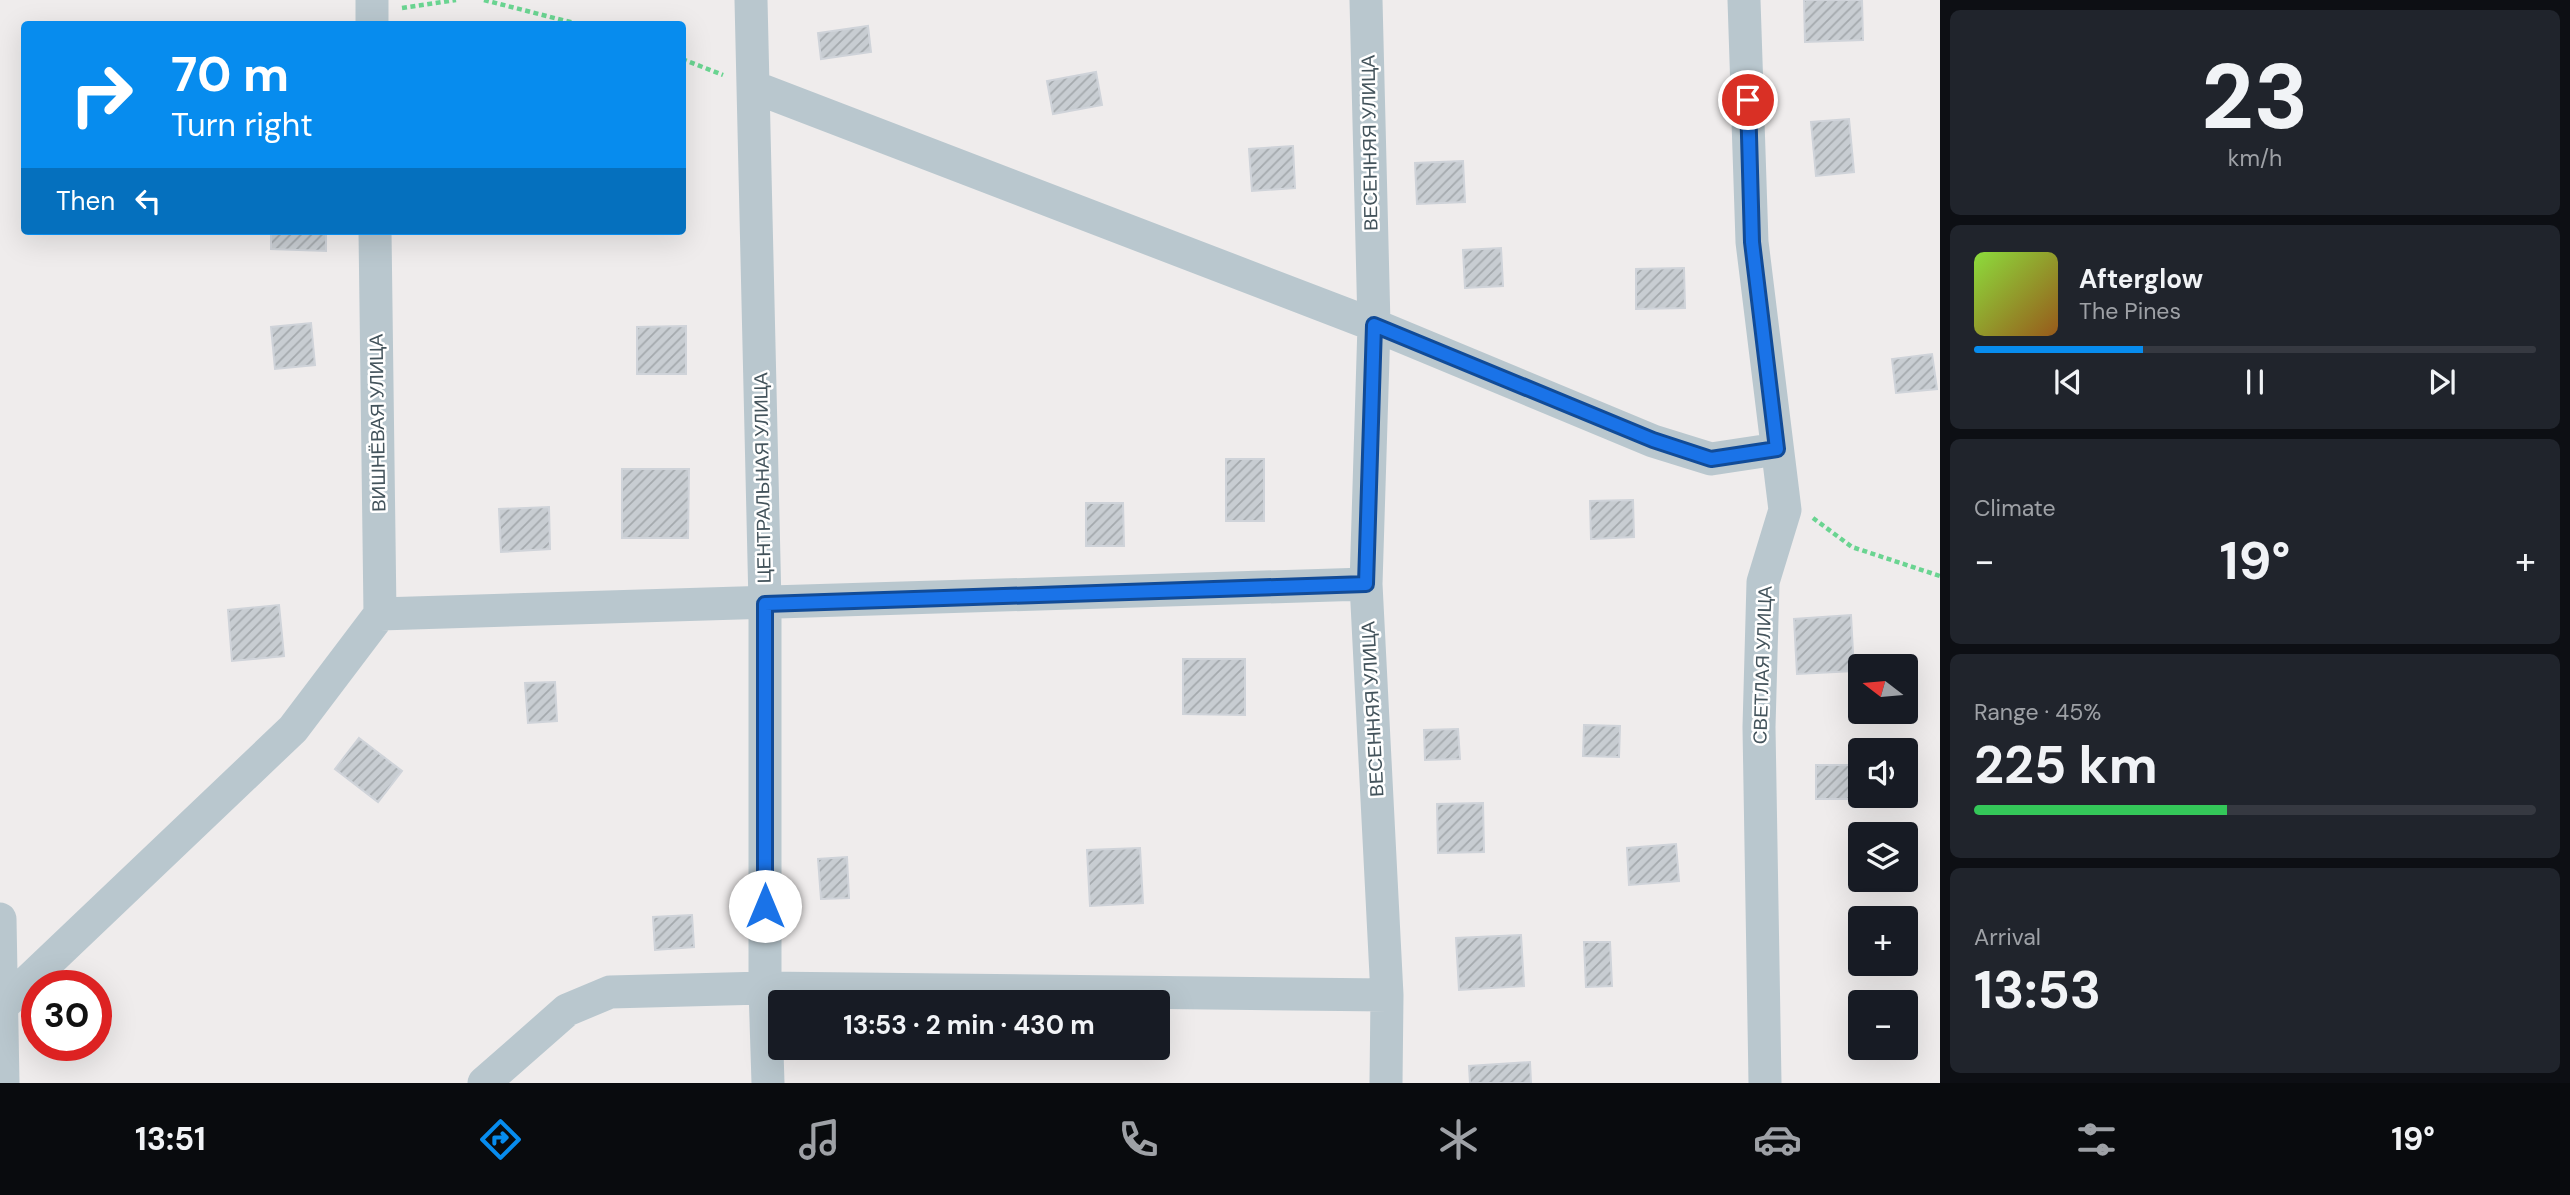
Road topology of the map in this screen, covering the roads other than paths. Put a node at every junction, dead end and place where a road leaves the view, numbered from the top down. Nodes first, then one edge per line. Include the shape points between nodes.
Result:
1 (751, 0) edge
2 (1366, 0) edge
3 (1744, 0) edge
4 (754, 87) junction
5 (375, 235) edge
6 (1374, 325) junction
7 (1777, 449) junction
8 (1366, 584) junction
9 (765, 604) junction
10 (380, 614) junction
11 (0, 919) edge
12 (765, 988) junction
13 (1387, 995) junction
14 (2, 1006) edge
15 (3, 1083) edge
16 (484, 1083) edge
17 (768, 1083) edge
18 (1386, 1083) edge
19 (1765, 1083) edge

1 - 4 street, ЦЕНТРАЛЬНАЯ УЛИЦА
2 - 6 street, ВЕСЕННЯЯ УЛИЦА
3 - 7 street, СВЕТЛАЯ УЛИЦА via 1752,242
4 - 6 street
4 - 9 street, ЦЕНТРАЛЬНАЯ УЛИЦА
5 - 10 street, ВИШНЁВАЯ УЛИЦА
6 - 7 street via 1653,440 1711,459
6 - 8 street, ВЕСЕННЯЯ УЛИЦА
7 - 19 street, СВЕТЛАЯ УЛИЦА via 1785,510 1763,582 1759,727
8 - 9 street
8 - 13 street, ВЕСЕННЯЯ УЛИЦА
9 - 10 street
9 - 12 street, ЦЕНТРАЛЬНАЯ УЛИЦА
10 - 14 street via 293,729
11 - 14 street
12 - 13 street
12 - 16 street via 610,992 567,1010
12 - 17 street, ЦЕНТРАЛЬНАЯ УЛИЦА
13 - 18 street, ВЕСЕННЯЯ УЛИЦА
14 - 15 street

